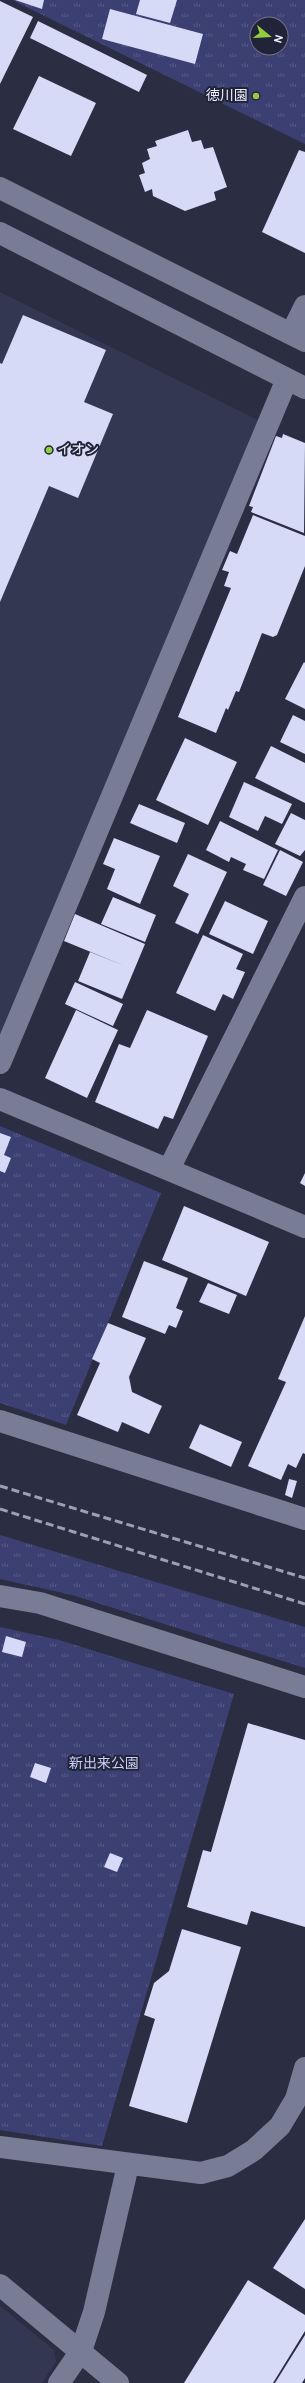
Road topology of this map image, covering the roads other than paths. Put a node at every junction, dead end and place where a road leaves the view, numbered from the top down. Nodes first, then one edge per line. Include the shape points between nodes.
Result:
1 (0, 188) edge
2 (0, 233) edge
3 (305, 306) edge
4 (298, 338) edge
5 (296, 383) edge
6 (305, 897) edge
7 (0, 1063) edge
8 (0, 1099) edge
9 (169, 1170) junction
10 (305, 1227) edge
11 (0, 1420) edge
12 (305, 1519) edge
13 (0, 1596) edge
14 (305, 1687) edge
15 (305, 2068) edge
16 (0, 2146) edge
17 (128, 2165) junction
18 (0, 2286) edge
19 (81, 2351) junction
20 (59, 2383) edge
21 (118, 2383) edge

1 - 4 street
2 - 5 street
3 - 4 street
5 - 7 street
6 - 9 street
8 - 9 street
9 - 10 street
11 - 12 street
13 - 14 street via 40,1603
15 - 17 street via 296,2099 280,2126 254,2150 228,2166 201,2173
16 - 17 street
17 - 19 street via 94,2312
18 - 19 street
19 - 20 street
19 - 21 street

